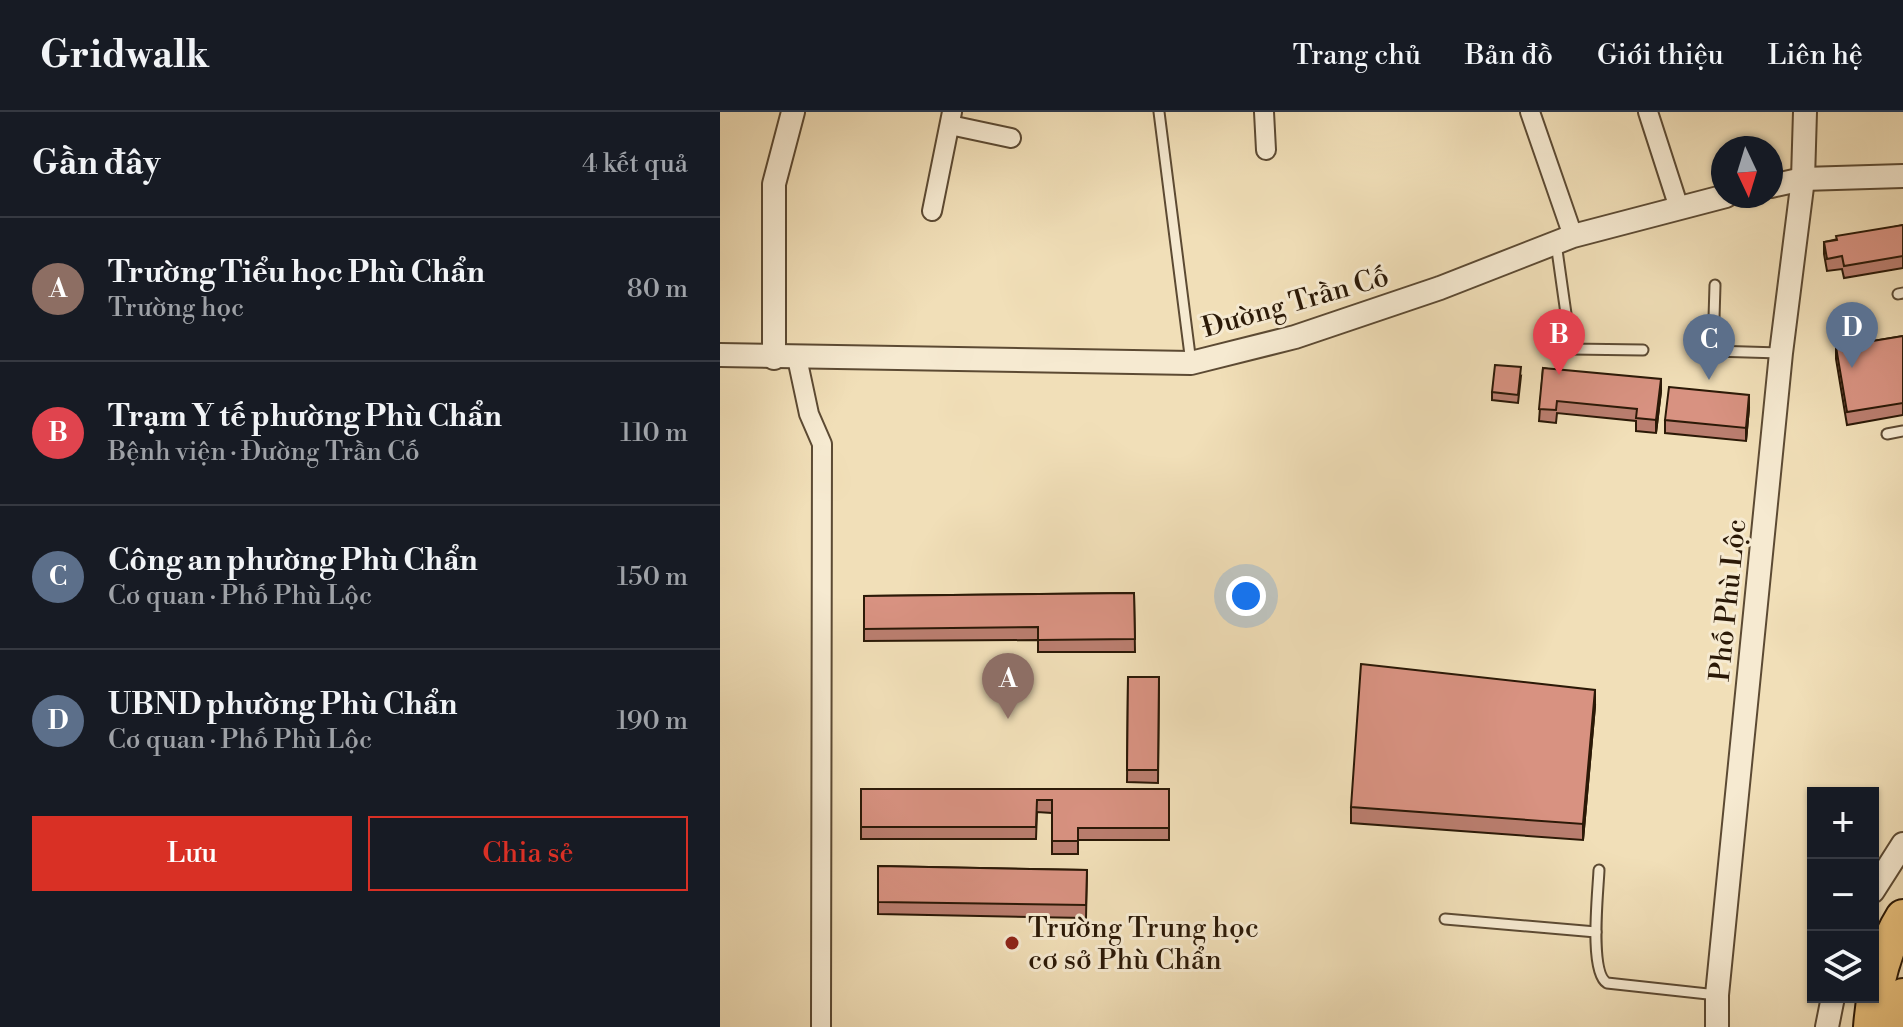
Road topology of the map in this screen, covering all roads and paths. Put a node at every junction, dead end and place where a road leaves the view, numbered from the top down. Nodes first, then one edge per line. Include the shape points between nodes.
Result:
1 (793, 112) edge
2 (1159, 112) edge
3 (1264, 112) edge
4 (1530, 112) edge
5 (1648, 112) edge
6 (1805, 112) edge
7 (951, 118) edge
8 (1011, 138) dead end
9 (1266, 150) dead end
10 (1903, 176) edge
11 (1803, 179) junction
12 (1783, 183) edge
13 (1711, 200) edge
14 (1679, 208) junction
15 (932, 211) dead end
16 (1565, 240) junction
17 (1715, 285) dead end
18 (1643, 350) dead end
19 (1781, 353) junction
20 (720, 355) edge
21 (785, 358) junction
22 (1191, 363) junction
23 (1903, 431) edge
24 (1887, 434) dead end
25 (1903, 844) edge
26 (1599, 870) dead end
27 (1879, 882) edge
28 (1903, 917) edge
29 (1445, 919) dead end
30 (1596, 932) junction
31 (1717, 995) junction
32 (1903, 996) edge
33 (1832, 1003) edge
34 (821, 1027) edge
35 (1717, 1027) edge
36 (1827, 1027) edge
37 (1871, 1027) edge
38 (1899, 1027) edge

1 - 21 street via 774,184
2 - 22 lane
3 - 9 street
4 - 16 street
5 - 14 street
6 - 11 street, Phố Phù Lộc
7 - 8 street
7 - 15 street
10 - 11 street
11 - 12 street
11 - 19 street, Phố Phù Lộc
13 - 14 street, Đường Trần Cố
14 - 16 street, Đường Trần Cố
16 - 18 lane via 1571,349
16 - 22 street, Đường Trần Cố via 1295,337
17 - 19 lane via 1713,351
19 - 31 street, Phố Phù Lộc
20 - 21 street, Đường Trần Cố
21 - 22 street, Đường Trần Cố
21 - 34 street via 822,444
23 - 24 lane
25 - 27 street
26 - 30 lane
28 - 37 highway via 1884,958
29 - 30 lane
30 - 31 lane via 1598,972 1604,982
31 - 35 street, Phố Phù Lộc
32 - 38 highway
33 - 36 street

